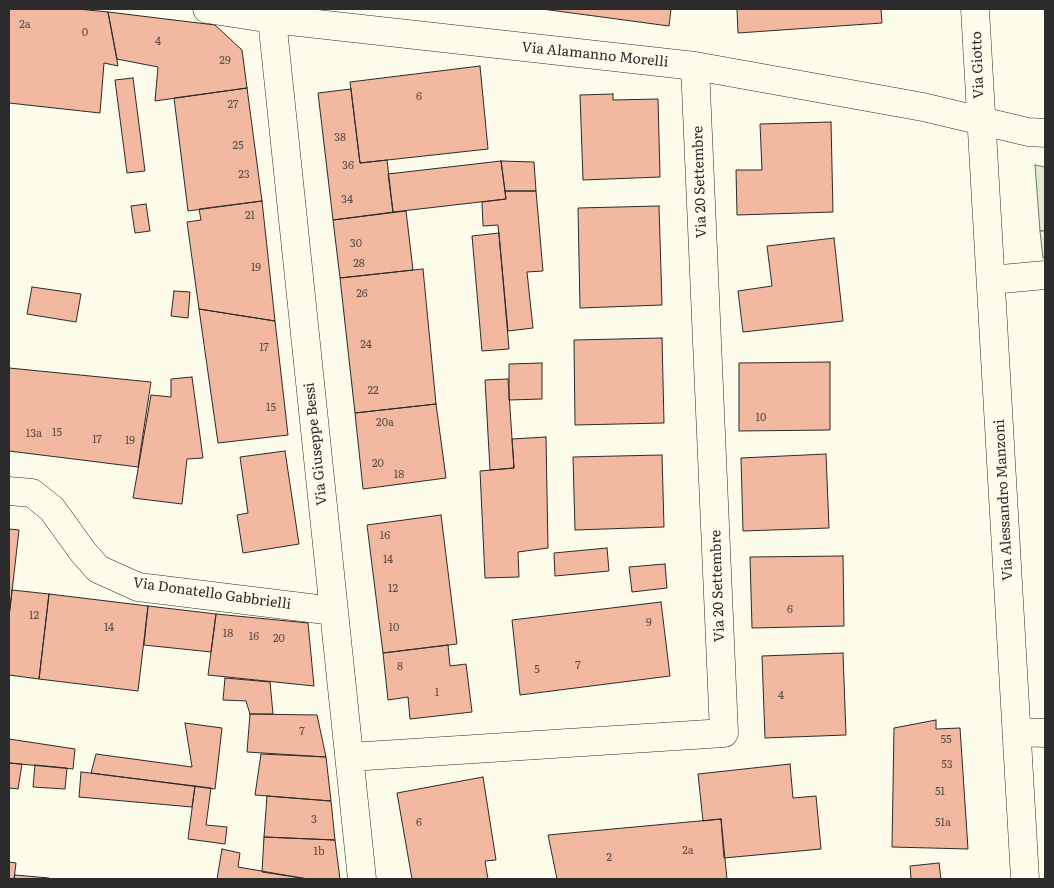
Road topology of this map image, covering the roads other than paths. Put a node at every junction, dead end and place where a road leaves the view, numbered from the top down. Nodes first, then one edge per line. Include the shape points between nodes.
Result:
1 (207, 9) edge
2 (975, 9) edge
3 (272, 14) edge
4 (695, 66) junction
5 (980, 121) junction
6 (1045, 133) edge
7 (1045, 275) edge
8 (991, 280) junction
9 (9, 491) edge
10 (334, 611) junction
11 (1017, 732) junction
12 (1045, 733) edge
13 (350, 757) junction
14 (362, 879) edge
15 (1025, 879) edge

1 - 3 street, Via Alamanno Morelli
2 - 5 street, Via Giotto
3 - 4 street, Via Alamanno Morelli
3 - 10 street, Via Giuseppe Bessi
4 - 5 street, Via Alamanno Morelli via 923,107
4 - 13 street, Via 20 Settembre via 724,732
5 - 6 street, Via Alamanno Morelli
5 - 8 street, Via Alessandro Manzoni
7 - 8 street
8 - 11 street, Via Alessandro Manzoni
9 - 10 street, Via Donatello Gabbrielli via 32,493 52,509 98,569 138,586
10 - 13 street, Via Giuseppe Bessi
11 - 12 street
11 - 15 street, Via Alessandro Manzoni
13 - 14 street, Via Giuseppe Bessi

